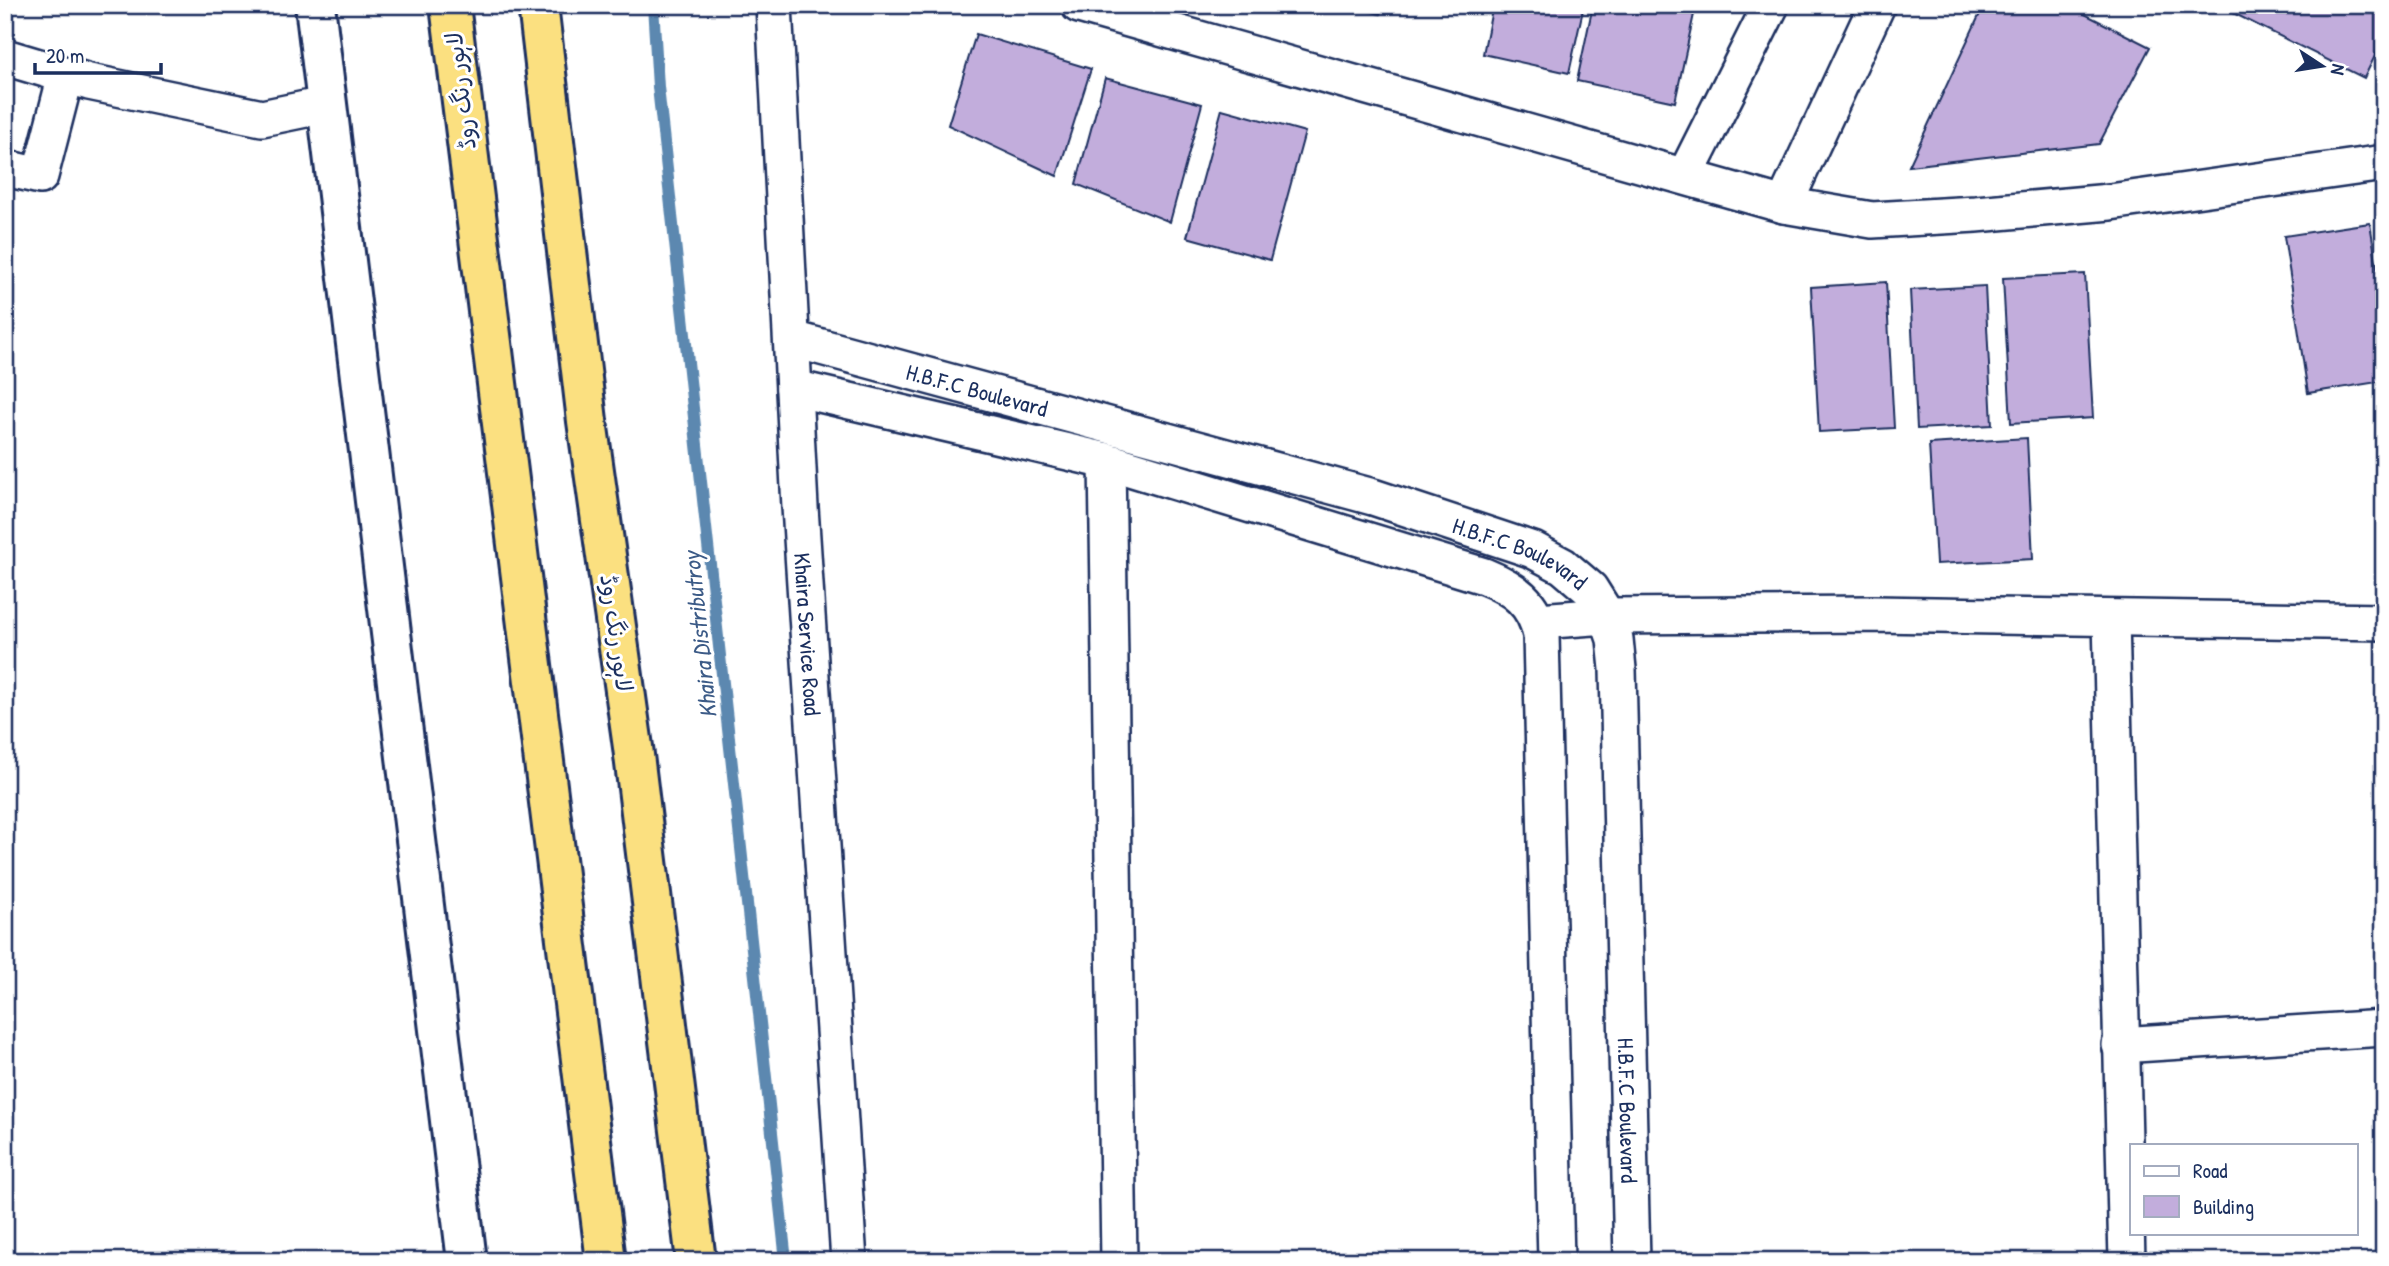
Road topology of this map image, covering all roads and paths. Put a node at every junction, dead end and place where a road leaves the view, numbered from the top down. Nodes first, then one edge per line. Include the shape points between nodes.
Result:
1 (315, 5) edge
2 (450, 5) edge
3 (538, 5) edge
4 (774, 5) edge
5 (1079, 5) edge
6 (1771, 5) edge
7 (1877, 5) edge
8 (5, 57) edge
9 (66, 75) junction
10 (325, 105) junction
11 (2384, 163) edge
12 (5, 168) edge
13 (1685, 176) junction
14 (1784, 205) junction
15 (792, 339) junction
16 (793, 388) junction
17 (1107, 461) junction
18 (1607, 615) junction
19 (2112, 619) junction
20 (1538, 621) junction
21 (2384, 622) edge
22 (2384, 1028) edge
23 (2120, 1045) junction
24 (467, 1261) edge
25 (606, 1261) edge
26 (696, 1261) edge
27 (849, 1261) edge
28 (1119, 1261) edge
29 (1556, 1261) edge
30 (1632, 1261) edge
31 (2127, 1261) edge

1 - 10 street
2 - 25 highway, لاہور رنگ روڈ
3 - 26 highway, لاہور رنگ روڈ
4 - 15 street, Khaira Service Road
5 - 13 street
6 - 13 street
7 - 14 street
8 - 9 street
9 - 10 street via 262,118
9 - 12 street via 40,176
10 - 24 street
11 - 14 street via 2110,202 1976,214 1872,220
13 - 14 street
15 - 16 street, Khaira Service Road
15 - 18 street, H.B.F.C Boulevard via 1468,527 1563,566 1590,589
16 - 17 street, H.B.F.C Boulevard
16 - 27 street, Khaira Service Road
17 - 20 street, H.B.F.C Boulevard via 1484,576 1523,598
17 - 28 street
18 - 19 street
18 - 20 street
18 - 30 street, H.B.F.C Boulevard via 1618,669
19 - 21 street
19 - 23 street
20 - 29 street
22 - 23 street
23 - 31 street

